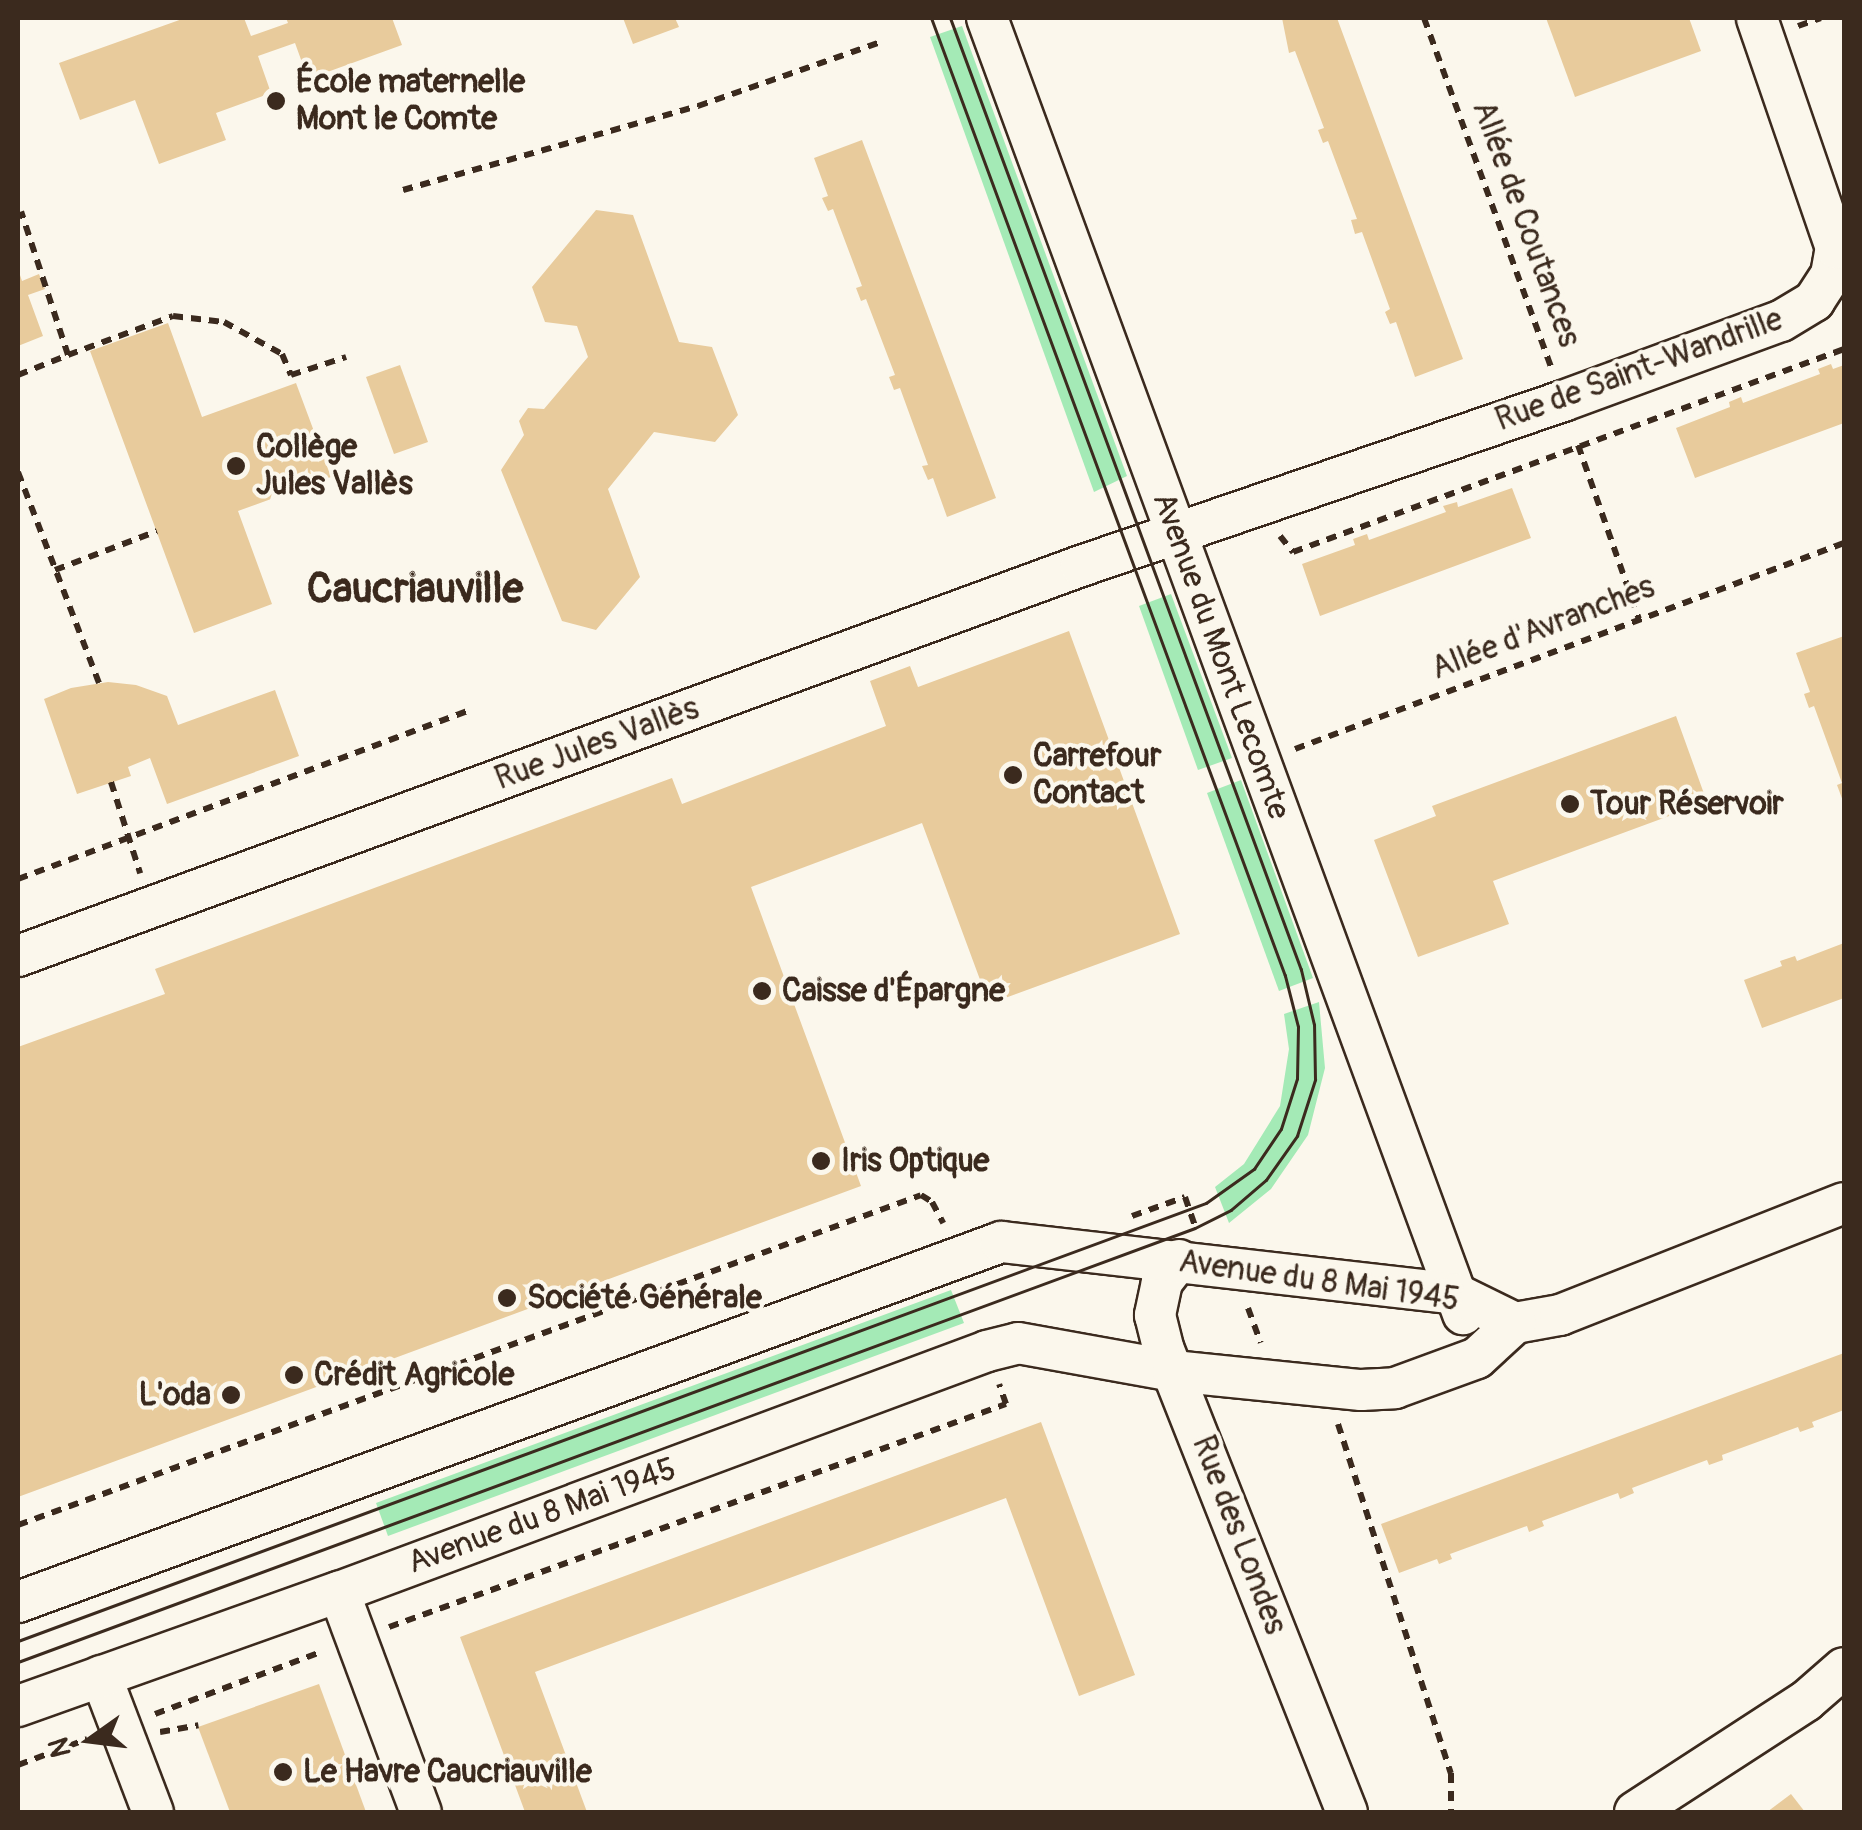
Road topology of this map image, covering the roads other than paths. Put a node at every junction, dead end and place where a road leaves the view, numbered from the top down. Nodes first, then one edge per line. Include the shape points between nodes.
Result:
1 (987, 18) edge
2 (1757, 18) edge
3 (1177, 534) junction
4 (18, 956) edge
5 (1844, 1204) edge
6 (1179, 1260) junction
7 (1456, 1294) junction
8 (1515, 1323) junction
9 (1477, 1358) junction
10 (1173, 1371) junction
11 (339, 1592) junction
12 (18, 1602) edge
13 (1844, 1668) edge
14 (102, 1676) junction
15 (18, 1706) edge
16 (153, 1812) edge
17 (422, 1812) edge
18 (1347, 1812) edge
19 (1635, 1812) edge

1 - 3 street, Avenue du Mont Lecomte
2 - 3 street, Rue de Saint-Wandrille via 1836,248 1814,301 1781,320 1564,401
3 - 4 street, Rue Jules Vallès
3 - 7 street, Avenue du Mont Lecomte
5 - 8 street via 1560,1315
6 - 7 street, Avenue du 8 Mai 1945
6 - 10 street, Rue des Londes via 1162,1282 1156,1315
6 - 12 street, Avenue du 8 Mai 1945 via 991,1244
7 - 8 street, Avenue du 8 Mai 1945
7 - 9 street, Avenue du Mont Lecomte
8 - 9 street, Avenue du 8 Mai 1945
9 - 10 street, Avenue du 8 Mai 1945 via 1395,1388
10 - 11 street, Avenue du 8 Mai 1945 via 1018,1343 987,1350
10 - 18 street, Rue des Londes
11 - 14 street, Avenue du 8 Mai 1945
11 - 17 street
13 - 19 street via 1806,1701
14 - 15 street, Avenue du 8 Mai 1945
14 - 16 street

